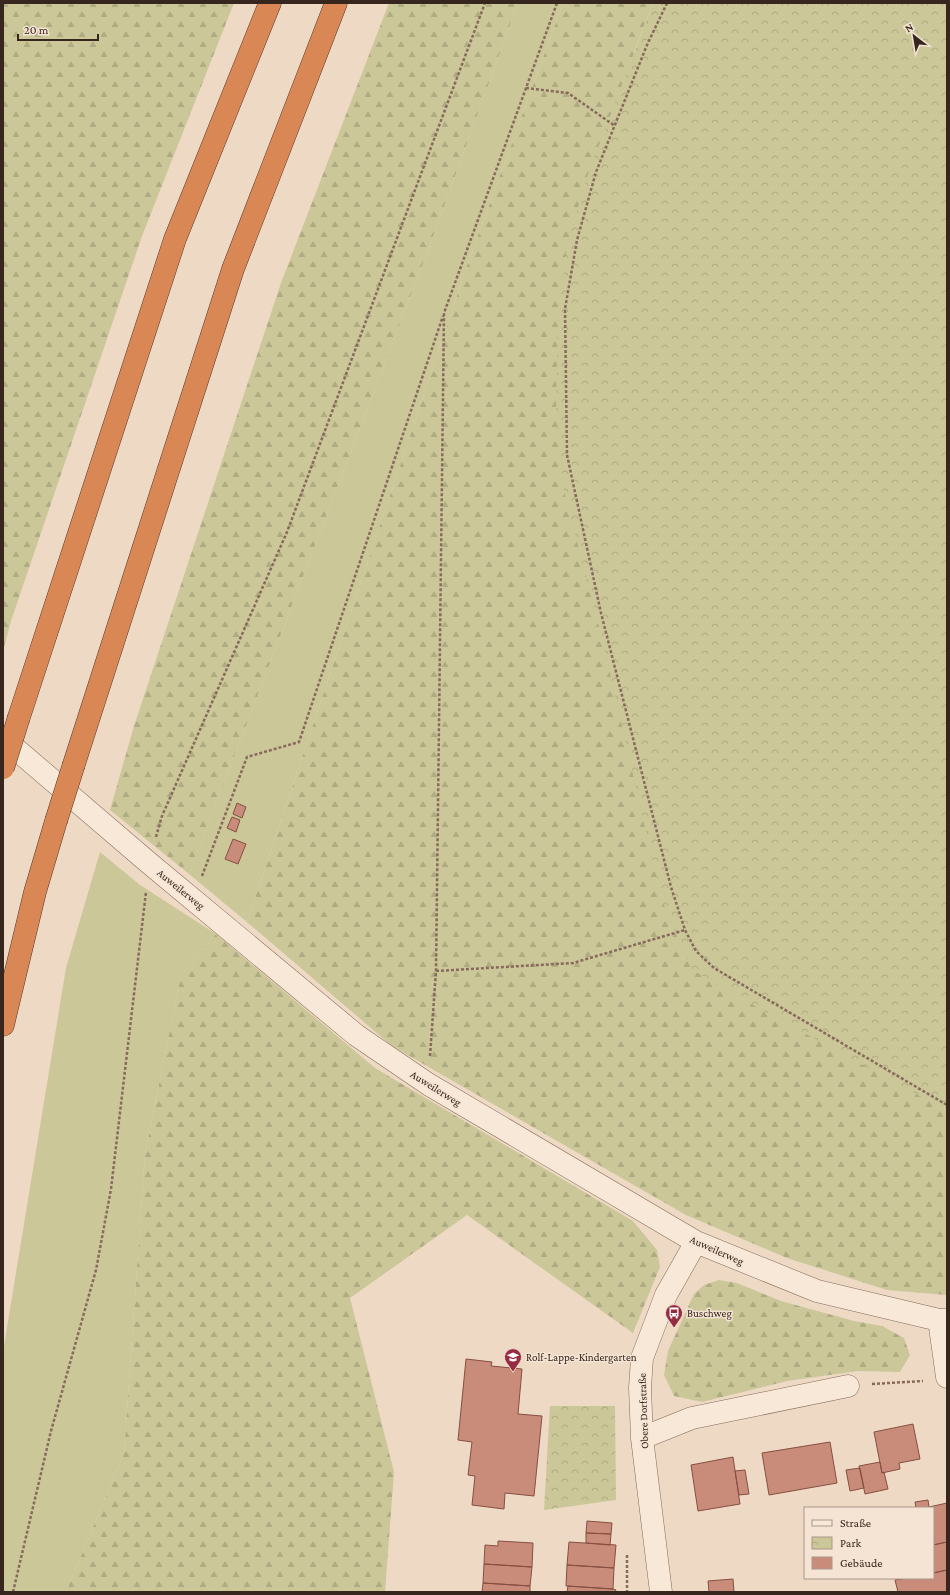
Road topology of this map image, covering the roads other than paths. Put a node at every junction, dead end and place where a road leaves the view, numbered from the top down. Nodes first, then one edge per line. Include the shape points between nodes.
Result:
1 (270, 3) edge
2 (336, 3) edge
3 (3, 738) edge
4 (3, 768) edge
5 (3, 1025) edge
6 (696, 1242) junction
7 (943, 1320) edge
8 (947, 1377) edge
9 (848, 1386) road end
10 (642, 1438) junction
11 (661, 1592) edge

1 - 4 highway, bridge via 175,238
2 - 5 highway, bridge via 233,269 56,821 35,892
3 - 6 street, Auweilerweg via 356,1035 428,1084
6 - 7 street, Auweilerweg via 818,1291
6 - 10 street, Obere Dorfstraße via 666,1295 642,1358
7 - 8 street
9 - 10 street via 692,1418
10 - 11 street, Obere Dorfstraße

